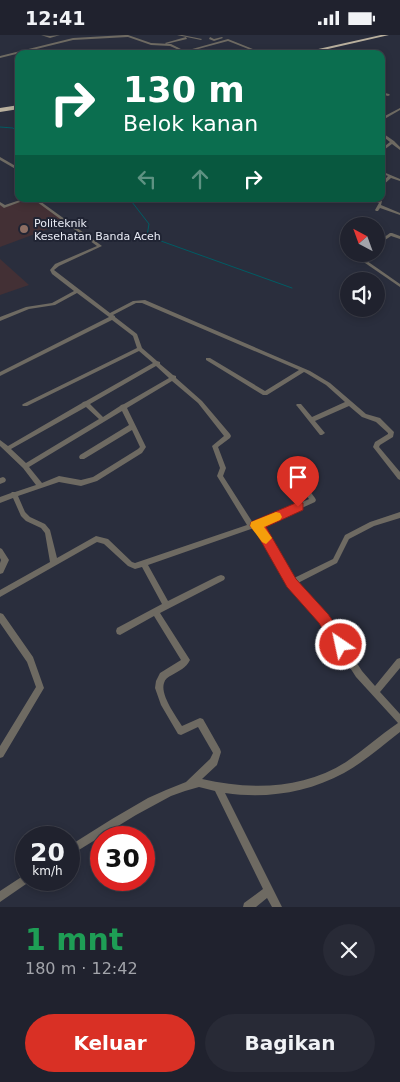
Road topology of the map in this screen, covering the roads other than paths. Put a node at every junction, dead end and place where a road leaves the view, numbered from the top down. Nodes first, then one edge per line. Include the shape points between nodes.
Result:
1 (42, 35) edge
2 (59, 35) edge
3 (127, 35) edge
4 (178, 35) edge
5 (387, 35) edge
6 (395, 35) edge
7 (186, 38) junction
8 (210, 38) dead end
9 (201, 39) dead end
10 (228, 40) junction
11 (368, 40) junction
12 (162, 44) junction
13 (28, 50) edge
14 (179, 50) edge
15 (197, 50) edge
16 (254, 50) edge
17 (318, 50) edge
18 (324, 50) edge
19 (15, 53) edge
20 (0, 57) edge
21 (385, 94) edge
22 (388, 95) dead end
23 (15, 106) edge
24 (0, 109) edge
25 (400, 109) edge
26 (385, 118) edge
27 (385, 136) edge
28 (393, 143) junction
29 (385, 148) edge
30 (400, 149) edge
31 (0, 158) edge
32 (15, 167) edge
33 (385, 174) edge
34 (391, 176) junction
35 (400, 180) edge
36 (385, 182) edge
37 (18, 202) edge
38 (39, 202) edge
39 (381, 202) edge
40 (0, 203) edge
41 (400, 214) edge
42 (385, 238) edge
43 (400, 238) edge
44 (367, 263) edge
45 (400, 286) edge
46 (78, 291) junction
47 (111, 316) junction
48 (0, 319) edge
49 (140, 349) junction
50 (208, 359) dead end
51 (158, 363) junction
52 (304, 370) junction
53 (0, 375) edge
54 (174, 377) junction
55 (84, 403) junction
56 (349, 403) junction
57 (25, 405) dead end
58 (299, 405) dead end
59 (123, 407) junction
60 (102, 419) junction
61 (312, 420) junction
62 (133, 426) junction
63 (322, 433) dead end
64 (0, 442) edge
65 (7, 449) junction
66 (82, 457) dead end
67 (25, 466) junction
68 (295, 476) dead end
69 (400, 477) edge
70 (40, 485) junction
71 (14, 494) junction
72 (0, 500) edge
73 (400, 515) edge
74 (253, 526) junction
75 (0, 551) edge
76 (54, 563) junction
77 (144, 564) junction
78 (0, 571) edge
79 (221, 578) dead end
80 (291, 583) junction
81 (0, 593) edge
82 (167, 605) junction
83 (155, 611) junction
84 (0, 617) edge
85 (120, 631) dead end
86 (400, 662) edge
87 (376, 691) junction
88 (400, 720) edge
89 (400, 727) edge
90 (0, 754) edge
91 (195, 783) junction
92 (213, 786) junction
93 (80, 844) edge
94 (15, 887) edge
95 (268, 891) junction
96 (0, 897) edge
97 (248, 907) edge
98 (276, 907) edge

1 - 2 street
3 - 12 street via 151,44
3 - 13 street via 73,39
4 - 7 street
5 - 11 highway
6 - 11 highway
7 - 9 street
7 - 12 street
8 - 10 street
10 - 15 street
10 - 16 street
11 - 17 highway
11 - 18 highway
12 - 14 street
19 - 20 street
21 - 22 street
23 - 24 highway
25 - 26 street
27 - 28 street
28 - 29 street
28 - 30 street
31 - 32 street
33 - 34 street
34 - 35 street
34 - 36 street
37 - 40 street via 4,207
38 - 46 street via 100,246 52,270
39 - 41 street via 378,208
42 - 43 street via 391,234
44 - 45 street
46 - 47 street
46 - 48 street via 53,304 28,308
47 - 49 street via 135,335
47 - 52 street via 143,301
47 - 53 street
49 - 51 street
49 - 57 street
50 - 52 street via 265,394
51 - 54 street
51 - 55 street
52 - 56 street via 328,384
54 - 59 street
54 - 74 street via 228,436 215,446 223,468 220,476
55 - 60 street
55 - 65 street
56 - 61 street
56 - 69 street via 391,432 376,447
58 - 61 street
59 - 60 street
59 - 62 street
60 - 67 street
61 - 63 street
62 - 66 street
62 - 70 street via 143,448 126,461 86,482 59,479
64 - 65 street
65 - 67 street
67 - 70 street
68 - 74 street via 313,500
70 - 71 street
71 - 72 street
71 - 76 street via 23,514 48,532
73 - 80 street via 347,537 335,561
74 - 77 street
74 - 80 street via 262,530
75 - 78 street via 5,560
76 - 77 street via 100,539 130,564
76 - 81 street
77 - 82 street
79 - 82 street
80 - 87 street via 323,618 354,668
82 - 83 street
83 - 85 street
83 - 91 street via 186,661 164,675 158,689 179,729 181,731 200,722 217,752 214,762
84 - 90 street via 30,660 40,685 39,692
86 - 87 street
87 - 88 street
89 - 92 street via 341,770 300,788 266,791
91 - 92 street
91 - 93 street via 149,803
92 - 95 street
94 - 96 street
95 - 97 street
95 - 98 street

